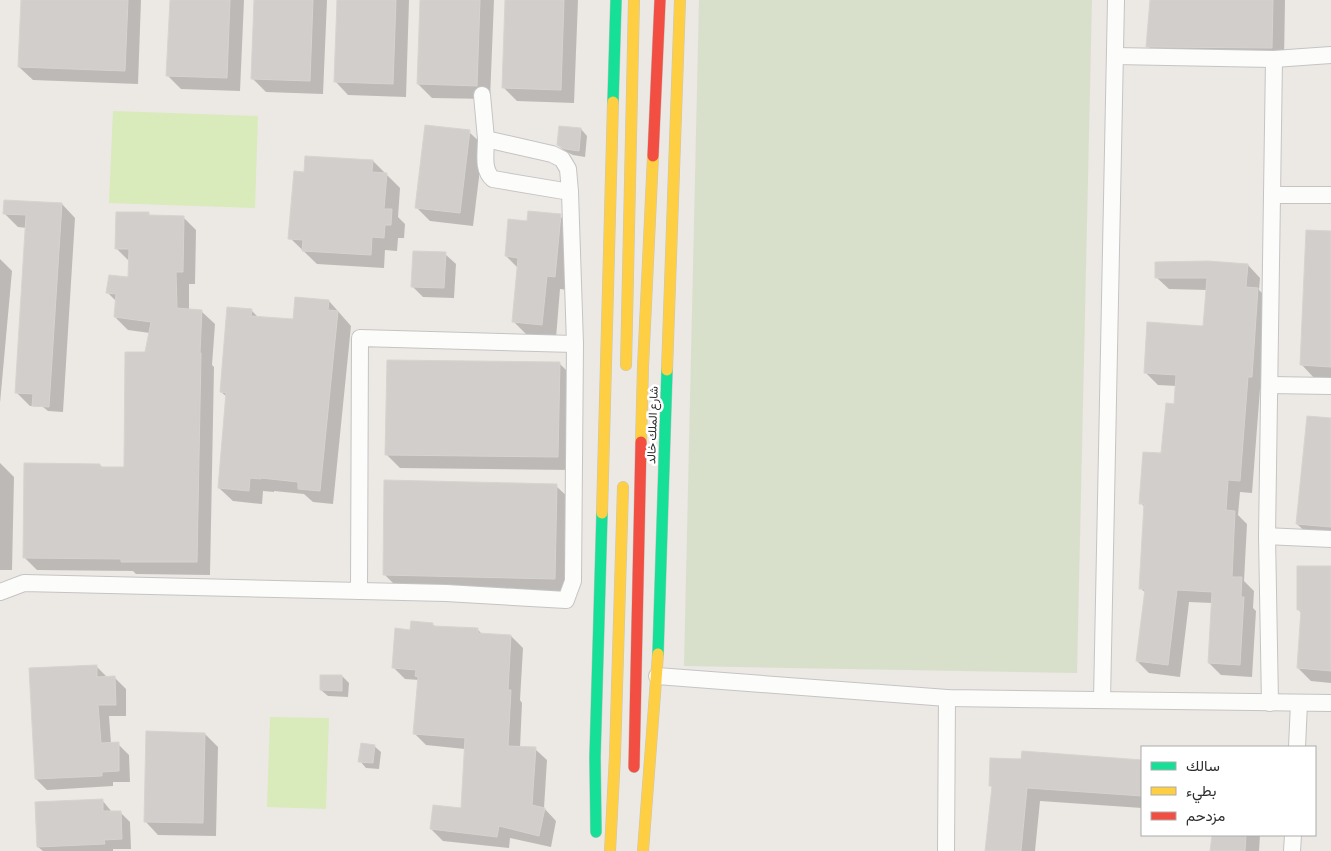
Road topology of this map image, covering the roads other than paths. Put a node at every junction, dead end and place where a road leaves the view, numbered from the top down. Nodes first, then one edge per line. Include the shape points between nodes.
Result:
1 (616, 0) edge
2 (634, 0) edge
3 (660, 0) edge
4 (680, 0) edge
5 (1116, 0) edge
6 (1331, 55) edge
7 (1115, 56) junction
8 (1274, 59) junction
9 (482, 95) dead end
10 (486, 139) junction
11 (570, 192) junction
12 (1272, 195) junction
13 (1331, 195) edge
14 (575, 344) junction
15 (626, 370) dead end
16 (1270, 385) junction
17 (1331, 386) edge
18 (623, 475) dead end
19 (1267, 536) junction
20 (1331, 539) edge
21 (359, 591) junction
22 (0, 592) edge
23 (657, 676) junction
24 (947, 698) junction
25 (1102, 700) junction
26 (1270, 703) junction
27 (1299, 703) junction
28 (1331, 704) edge
29 (1297, 746) edge
30 (634, 782) dead end
31 (633, 831) dead end
32 (1293, 836) edge
33 (596, 842) dead end
34 (610, 851) edge
35 (632, 851) edge
36 (643, 851) edge
37 (946, 851) edge
38 (1292, 851) edge

1 - 33 main road via 594,757
2 - 15 main road
3 - 30 main road via 643,367
4 - 23 main road, شارع الملك خالد
5 - 7 street
6 - 8 street
7 - 8 street
7 - 25 street
8 - 12 street
9 - 10 street
10 - 11 street via 562,159 568,169
10 - 11 street via 486,170 493,180
11 - 14 street
12 - 13 street
12 - 16 street
14 - 21 street via 573,580 566,600
14 - 21 street via 360,338
16 - 17 street
16 - 19 street
18 - 34 main road
19 - 20 street
19 - 26 street
21 - 22 street via 24,583
23 - 24 street
23 - 36 main road, شارع الملك خالد
24 - 25 street
24 - 37 street
25 - 26 street
26 - 27 street
27 - 28 street
27 - 29 street
31 - 35 main road
32 - 38 street

